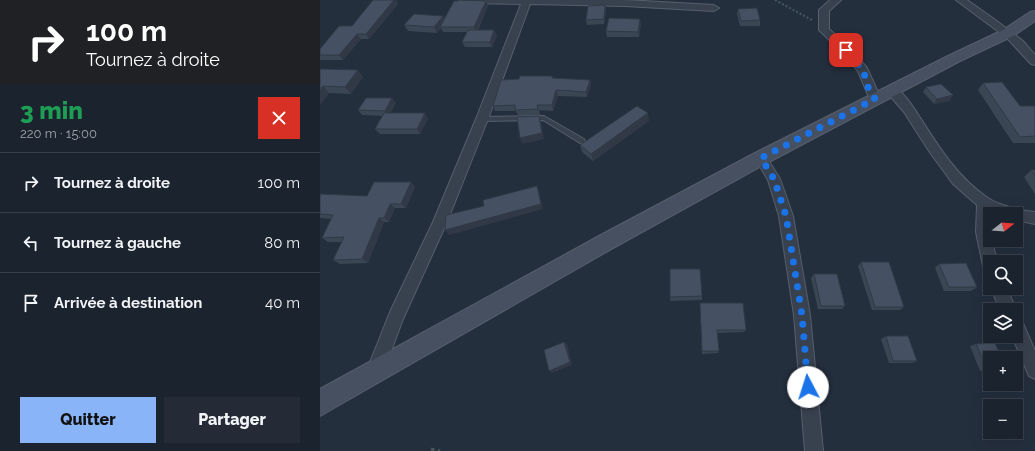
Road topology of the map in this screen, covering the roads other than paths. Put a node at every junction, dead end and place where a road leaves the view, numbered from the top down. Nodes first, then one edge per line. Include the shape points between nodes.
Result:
1 (464, 0) edge
2 (836, 0) edge
3 (961, 0) edge
4 (526, 2) junction
5 (714, 8) dead end
6 (1035, 15) edge
7 (1008, 33) junction
8 (1035, 62) edge
9 (883, 95) junction
10 (482, 119) junction
11 (582, 141) dead end
12 (761, 158) junction
13 (984, 203) junction
14 (1035, 218) edge
15 (988, 255) edge
16 (1023, 343) edge
17 (376, 370) junction
18 (1035, 370) edge
19 (320, 403) edge
20 (814, 451) edge

1 - 4 street
2 - 9 street via 824,10 824,30 863,70 868,87
3 - 7 street
4 - 5 street via 625,3
4 - 10 street
6 - 7 street
7 - 8 street via 1026,49
7 - 9 street
9 - 12 street
9 - 13 street via 908,109 933,148 958,180
10 - 11 lane via 544,118
10 - 17 street via 440,222 396,317
12 - 17 street
12 - 20 street via 774,179 786,216 802,315
13 - 14 street via 1024,217
13 - 15 street via 983,232
16 - 18 street
17 - 19 street

